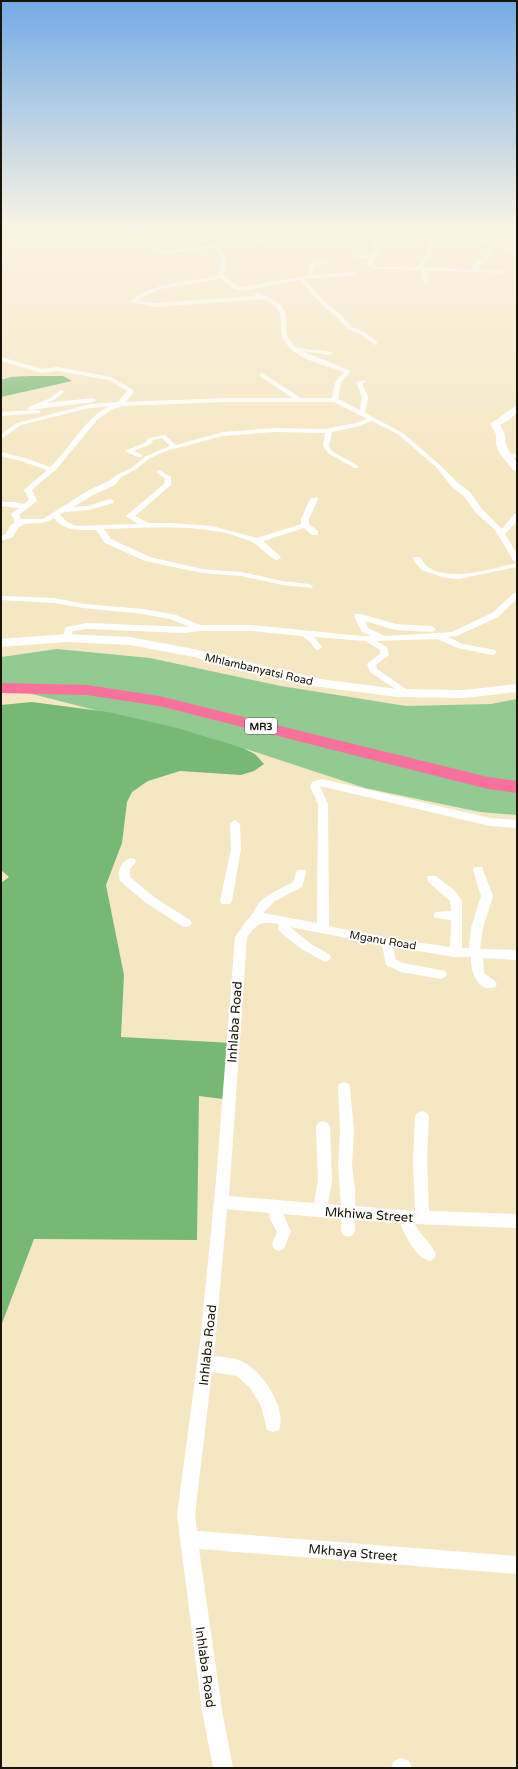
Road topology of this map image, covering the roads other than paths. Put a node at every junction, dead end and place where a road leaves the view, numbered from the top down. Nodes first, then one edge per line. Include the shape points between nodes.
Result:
1 (283, 309) edge
2 (330, 309) edge
3 (375, 343) dead end
4 (295, 349) junction
5 (330, 353) dead end
6 (1, 359) edge
7 (262, 375) dead end
8 (363, 381) dead end
9 (61, 392) dead end
10 (298, 399) junction
11 (335, 400) junction
12 (119, 405) junction
13 (517, 408) edge
14 (1, 414) edge
15 (362, 414) junction
16 (372, 419) junction
17 (1, 420) edge
18 (18, 424) junction
19 (329, 431) junction
20 (2, 436) edge
21 (174, 447) junction
22 (1, 454) edge
23 (506, 455) junction
24 (140, 456) dead end
25 (517, 456) edge
26 (356, 467) dead end
27 (517, 468) edge
28 (53, 470) junction
29 (159, 472) dead end
30 (314, 499) dead end
31 (110, 501) dead end
32 (1, 504) edge
33 (24, 507) junction
34 (58, 513) junction
35 (517, 516) edge
36 (25, 522) junction
37 (146, 525) junction
38 (305, 525) junction
39 (98, 527) junction
40 (315, 532) dead end
41 (501, 534) junction
42 (1, 539) edge
43 (256, 541) junction
44 (277, 558) dead end
45 (417, 559) dead end
46 (517, 560) edge
47 (517, 564) edge
48 (309, 586) dead end
49 (517, 595) edge
50 (1, 598) edge
51 (199, 628) junction
52 (466, 629) junction
53 (305, 634) junction
54 (438, 636) junction
55 (66, 638) junction
56 (385, 639) junction
57 (368, 640) junction
58 (1, 643) edge
59 (318, 647) dead end
60 (492, 652) dead end
61 (1, 688) edge
62 (517, 688) edge
63 (406, 693) junction
64 (1, 697) edge
65 (517, 787) edge
66 (517, 798) edge
67 (235, 824) dead end
68 (517, 824) edge
69 (131, 862) dead end
70 (478, 870) dead end
71 (301, 873) dead end
72 (432, 879) dead end
73 (226, 901) dead end
74 (439, 914) dead end
75 (457, 916) junction
76 (284, 921) junction
77 (252, 922) junction
78 (186, 923) dead end
79 (324, 929) junction
80 (387, 942) junction
81 (455, 952) junction
82 (476, 953) junction
83 (517, 955) edge
84 (325, 957) dead end
85 (441, 974) dead end
86 (491, 984) dead end
87 (344, 1088) dead end
88 (422, 1117) dead end
89 (324, 1127) dead end
90 (221, 1202) junction
91 (275, 1206) junction
92 (320, 1210) junction
93 (347, 1212) junction
94 (404, 1217) junction
95 (422, 1217) junction
96 (517, 1221) edge
97 (348, 1230) dead end
98 (279, 1244) dead end
99 (429, 1254) dead end
100 (205, 1363) junction
101 (273, 1424) dead end
102 (189, 1539) junction
103 (517, 1565) edge
104 (224, 1768) edge

1 - 4 street via 287,342
2 - 3 street via 350,328 364,334
4 - 5 street
4 - 11 street via 311,358 348,371 338,382
6 - 12 street via 42,371 57,369 111,379 130,390 130,394
7 - 10 street
8 - 15 street via 359,382 365,397
9 - 12 street via 52,400 30,408 99,400 113,400
10 - 11 street
10 - 12 street
11 - 15 street
12 - 14 street via 107,402 93,403
12 - 18 street via 80,408
12 - 28 street via 95,419
13 - 23 main road via 495,424 501,434 501,444
15 - 16 street
16 - 19 street
16 - 41 street via 401,434 439,467 467,494
17 - 18 street via 8,419
18 - 20 street
19 - 21 street via 275,430 223,434
19 - 26 street via 326,446 330,452
21 - 24 street via 163,436 150,439 149,443 128,451
21 - 34 street via 148,457 112,483
22 - 28 street
23 - 25 street
23 - 27 main road
28 - 33 street via 28,490 33,501
29 - 37 street via 169,478 167,486 130,516
30 - 38 street
31 - 34 street via 89,508
32 - 33 street
33 - 36 street via 15,514 18,521
34 - 36 street via 45,521
34 - 39 street via 58,520 66,526
35 - 41 street
36 - 42 street via 16,524 10,535
37 - 39 street
37 - 43 street via 212,528
38 - 40 street
38 - 43 street
39 - 48 street via 108,541 148,559 202,572 242,574
41 - 46 street
43 - 44 street
45 - 47 street via 430,571 459,577
49 - 52 street via 495,615
50 - 51 street via 73,602 83,606 166,615 190,622
51 - 53 street via 252,628
51 - 55 street via 185,630 86,626 69,629
52 - 54 street
52 - 56 street via 395,627 358,616 364,630
53 - 57 street
53 - 59 street
54 - 56 street
54 - 60 street via 461,646
55 - 58 main road, Mhlambanyatsi Road
55 - 63 main road, Mhlambanyatsi Road via 130,641 320,683
56 - 57 street
57 - 63 street via 384,649 385,655 371,664 373,670
61 - 65 highway, MR3 via 88,690 158,701 488,783
62 - 63 main road, Mhlambanyatsi Road via 465,694
64 - 66 highway, MR3 via 58,697 127,706
67 - 73 street via 236,849
68 - 79 street via 490,822 322,782 316,784 323,804
69 - 78 street via 125,868 124,878 150,900
70 - 82 street via 487,896 477,928
71 - 77 street, Inhlaba Road via 298,884 263,905
72 - 75 street via 437,886 448,890 454,896
74 - 75 street
75 - 81 street via 458,943
76 - 77 street, Mganu Road via 264,917
76 - 79 street, Mganu Road
76 - 84 street via 284,929 292,938
77 - 90 street, Inhlaba Road via 241,937
79 - 80 street, Mganu Road
80 - 81 street, Mganu Road
80 - 85 street via 390,962 401,967
81 - 82 street, Mganu Road
82 - 83 street, Mganu Road
82 - 86 street via 478,976
87 - 93 street
88 - 95 street
89 - 92 street via 325,1180
90 - 91 street, Mkhiwa Street
90 - 100 street, Inhlaba Road
91 - 92 street, Mkhiwa Street
91 - 98 street via 277,1219 284,1231
92 - 93 street, Mkhiwa Street
93 - 94 street, Mkhiwa Street
93 - 97 street
94 - 95 street, Mkhiwa Street
94 - 99 street via 413,1236
95 - 96 street, Mkhiwa Street
100 - 101 street via 241,1370 256,1382 269,1403
100 - 102 street, Inhlaba Road via 186,1515
102 - 103 street, Mkhaya Street
102 - 104 street, Inhlaba Road via 212,1710

